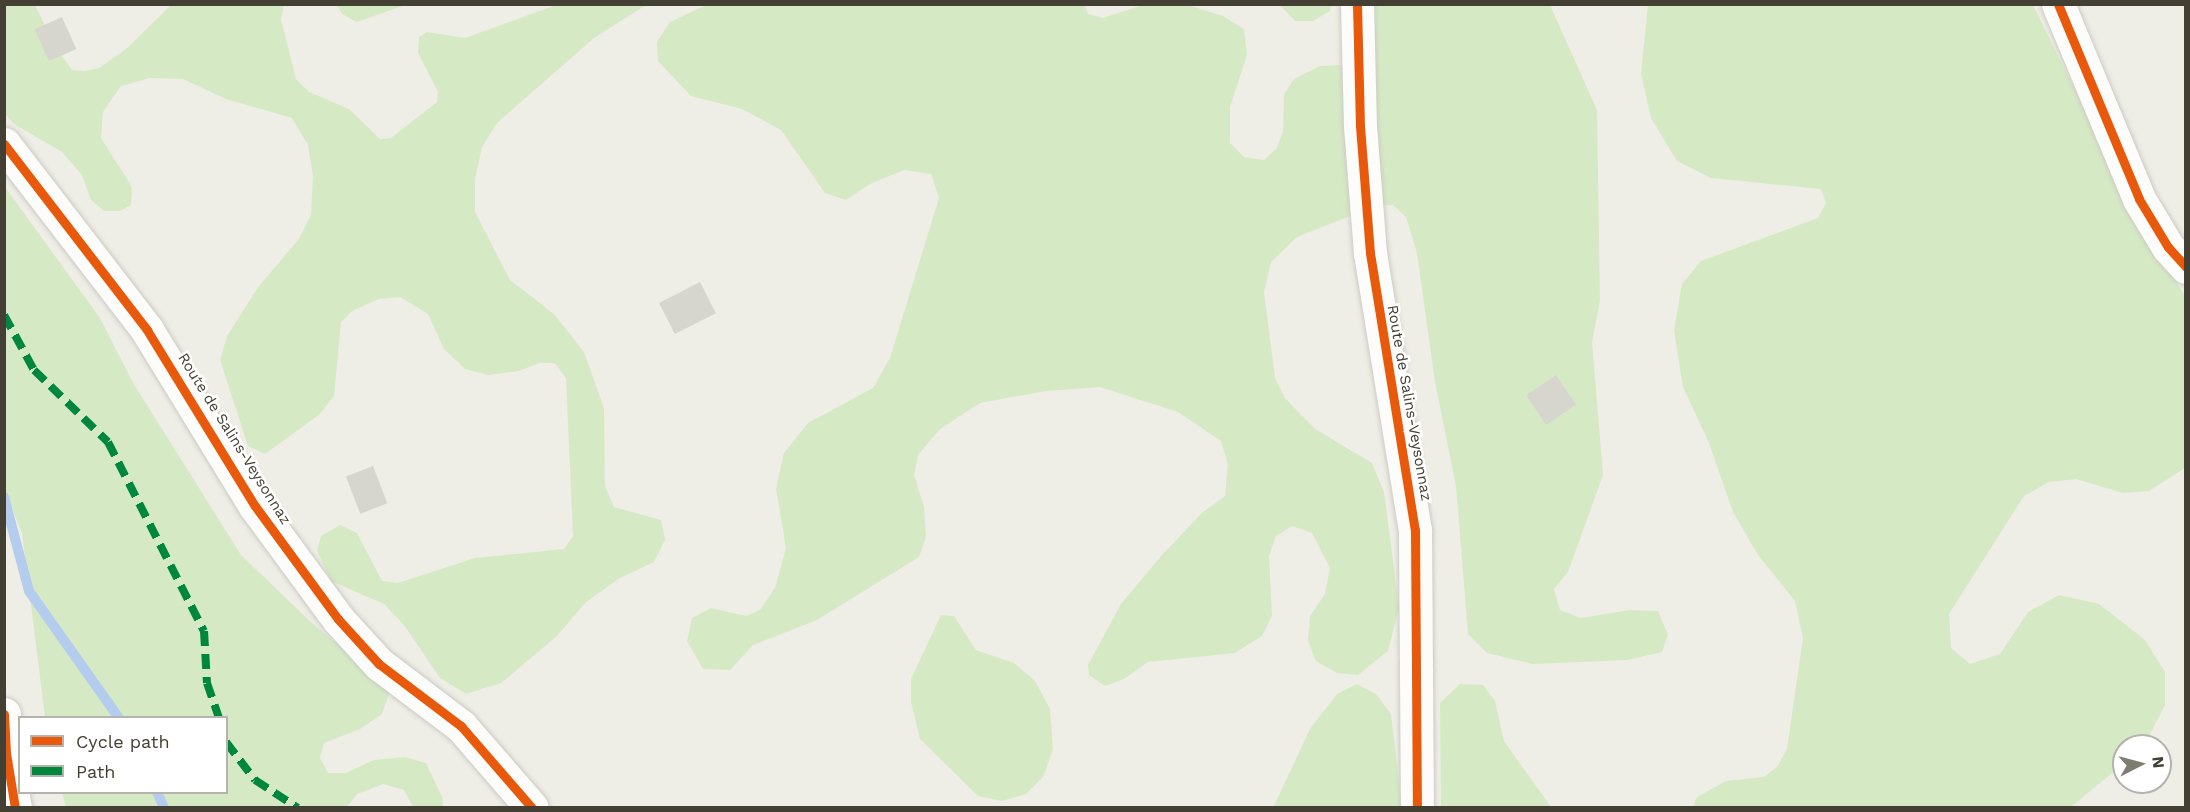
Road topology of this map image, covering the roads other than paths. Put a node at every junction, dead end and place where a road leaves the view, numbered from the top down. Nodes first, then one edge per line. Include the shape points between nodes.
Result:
1 (1357, 4) edge
2 (2058, 4) edge
3 (4, 144) edge
4 (2186, 267) edge
5 (4, 714) edge
6 (15, 807) edge
7 (532, 807) edge
8 (1417, 807) edge

1 - 8 street, Route de Salins-Veysonnaz via 1360,126 1370,253 1415,530
2 - 4 street via 2139,200 2168,247
3 - 7 street, Route de Salins-Veysonnaz via 153,338 255,506 338,619 380,664 461,726
5 - 6 street

